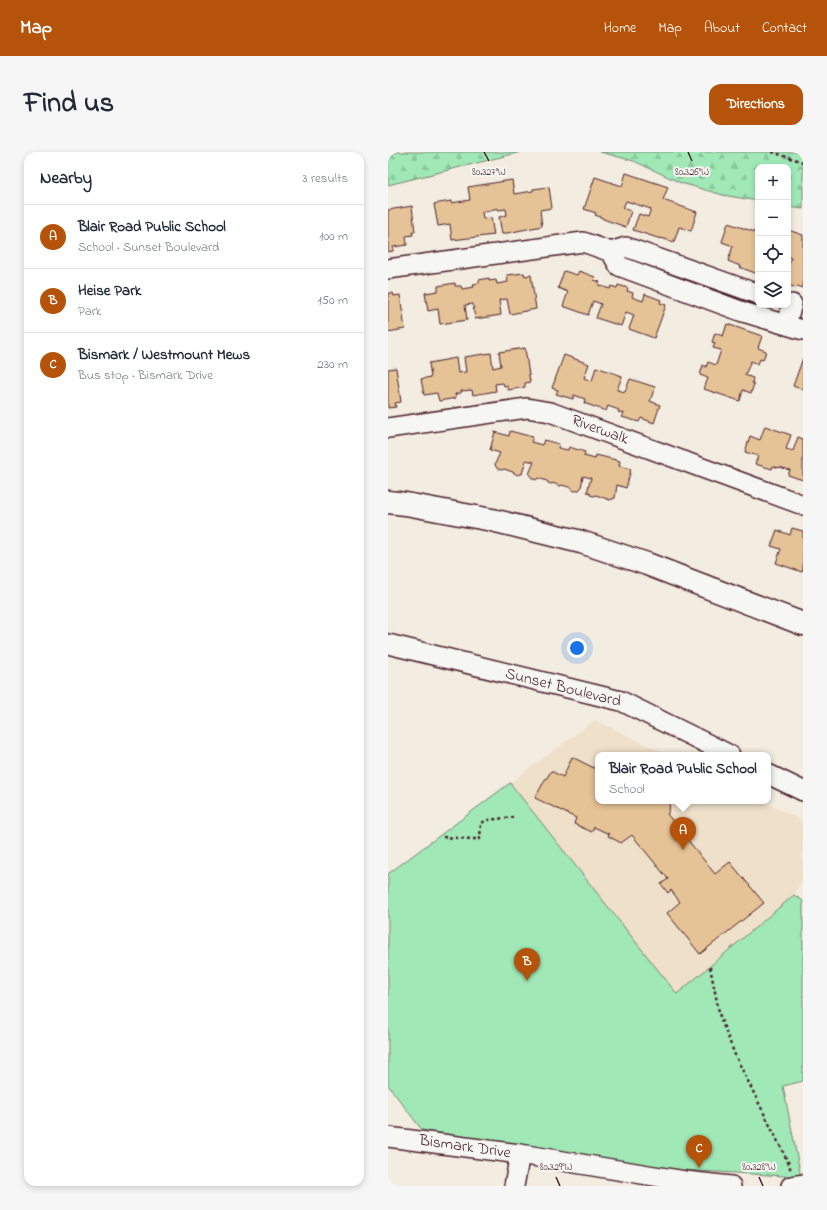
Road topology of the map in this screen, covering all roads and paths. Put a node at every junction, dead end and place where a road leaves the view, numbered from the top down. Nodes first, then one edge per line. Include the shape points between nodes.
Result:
1 (772, 152) edge
2 (803, 162) edge
3 (610, 252) junction
4 (650, 256) junction
5 (388, 269) edge
6 (643, 274) junction
7 (753, 293) edge
8 (794, 305) edge
9 (743, 312) junction
10 (795, 327) edge
11 (388, 428) edge
12 (388, 502) edge
13 (803, 505) edge
14 (803, 624) edge
15 (388, 644) edge
16 (724, 752) edge
17 (771, 775) edge
18 (803, 791) edge
19 (513, 817) dead end
20 (443, 837) dead end
21 (710, 967) dead end
22 (388, 1137) edge
23 (520, 1154) junction
24 (795, 1181) edge
25 (684, 1184) edge
26 (514, 1186) edge
27 (731, 1186) edge

1 - 2 path
3 - 4 street via 626,247
3 - 5 street via 583,242
3 - 6 street via 619,266
4 - 6 street
4 - 7 street
6 - 9 street
7 - 9 street
8 - 10 street
9 - 10 street
11 - 13 street, Riverwalk via 527,408 550,412
12 - 14 main road via 492,520 581,542 647,564
15 - 16 street, Sunset Boulevard via 621,701
17 - 18 street
19 - 20 path via 481,823 480,839
21 - 24 path via 720,1017 735,1055
22 - 23 street, Bismark Drive
23 - 25 street, Bismark Drive
23 - 26 street
25 - 27 street, Bismark Drive

